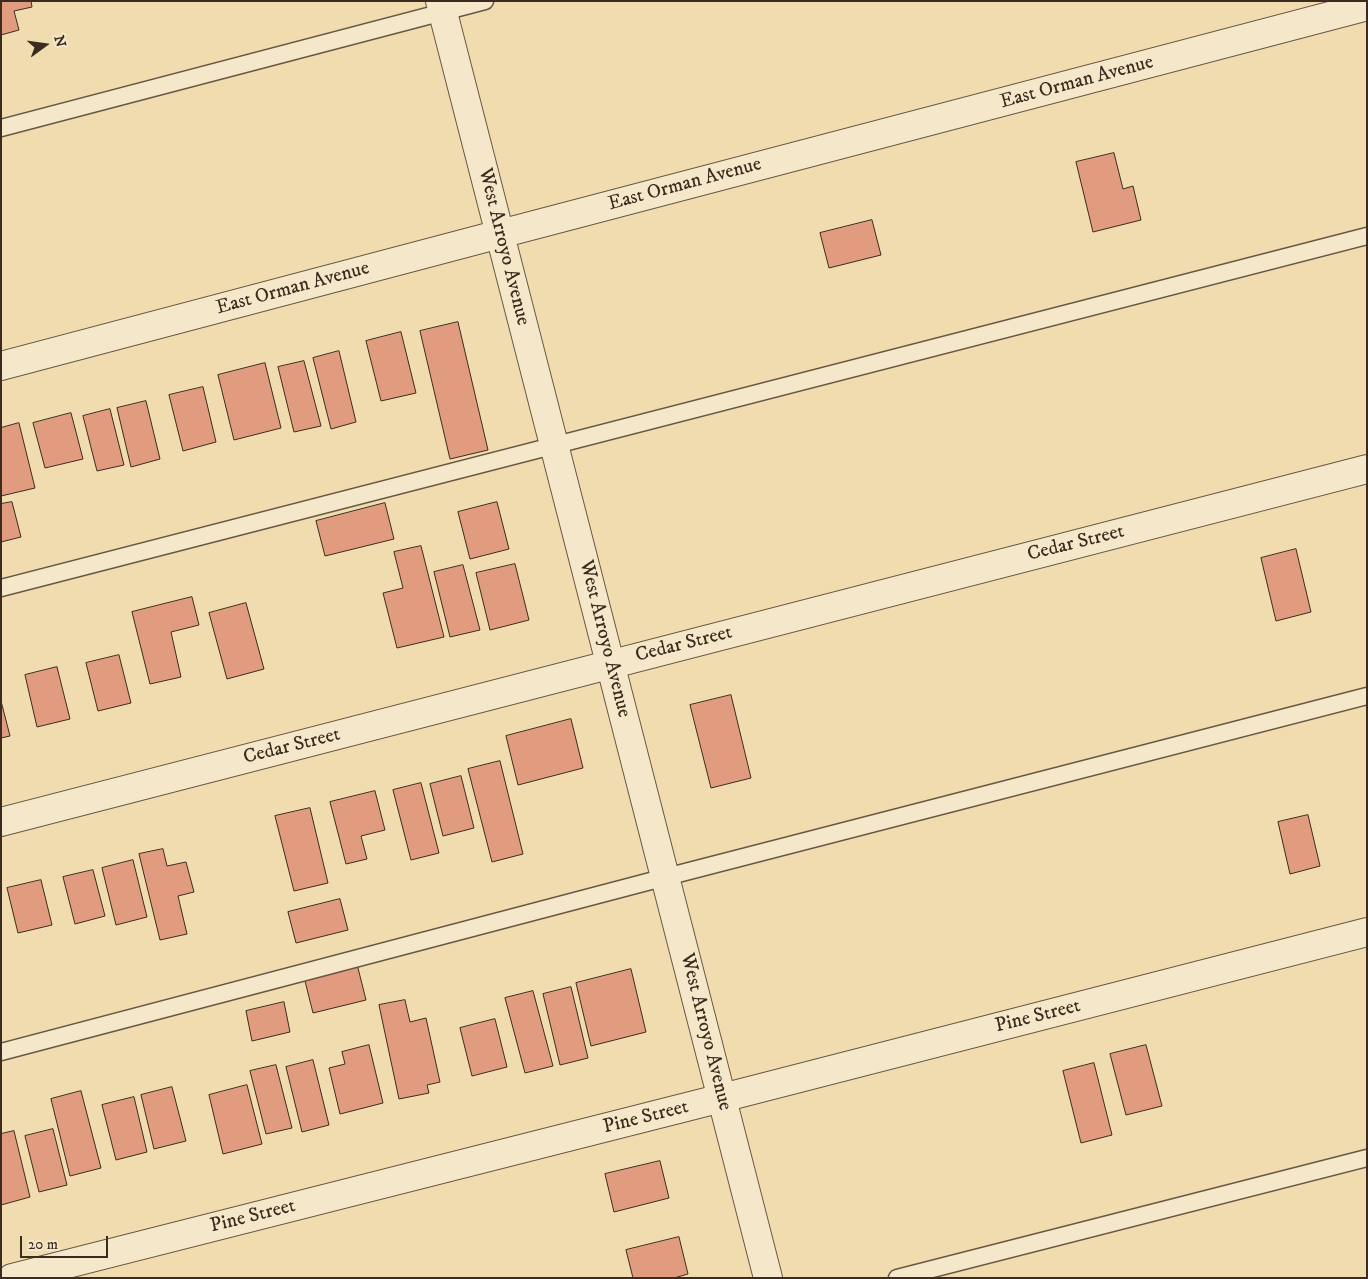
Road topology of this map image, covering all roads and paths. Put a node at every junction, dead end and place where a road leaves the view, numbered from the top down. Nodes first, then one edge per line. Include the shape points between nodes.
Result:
1 (485, 1) edge
2 (442, 7) edge
3 (1366, 10) edge
4 (1, 128) edge
5 (500, 234) junction
6 (1367, 236) edge
7 (1, 366) edge
8 (554, 444) junction
9 (1367, 469) edge
10 (1, 588) edge
11 (611, 664) junction
12 (1367, 696) edge
13 (1, 822) edge
14 (666, 878) junction
15 (1367, 932) edge
16 (1, 1052) edge
17 (722, 1098) junction
18 (1367, 1158) edge
19 (12, 1278) edge
20 (768, 1278) edge
21 (897, 1278) edge

1 - 2 lane
2 - 4 lane
2 - 5 street, West Arroyo Avenue
3 - 5 street, East Orman Avenue
5 - 7 street, East Orman Avenue
5 - 8 street, West Arroyo Avenue
6 - 8 lane
8 - 10 lane
8 - 11 street, West Arroyo Avenue
9 - 11 street, Cedar Street
11 - 13 street, Cedar Street
11 - 14 street, West Arroyo Avenue
12 - 14 lane
14 - 16 lane
14 - 17 street, West Arroyo Avenue
15 - 17 street, Pine Street
17 - 19 street, Pine Street
17 - 20 street, West Arroyo Avenue
18 - 21 lane

